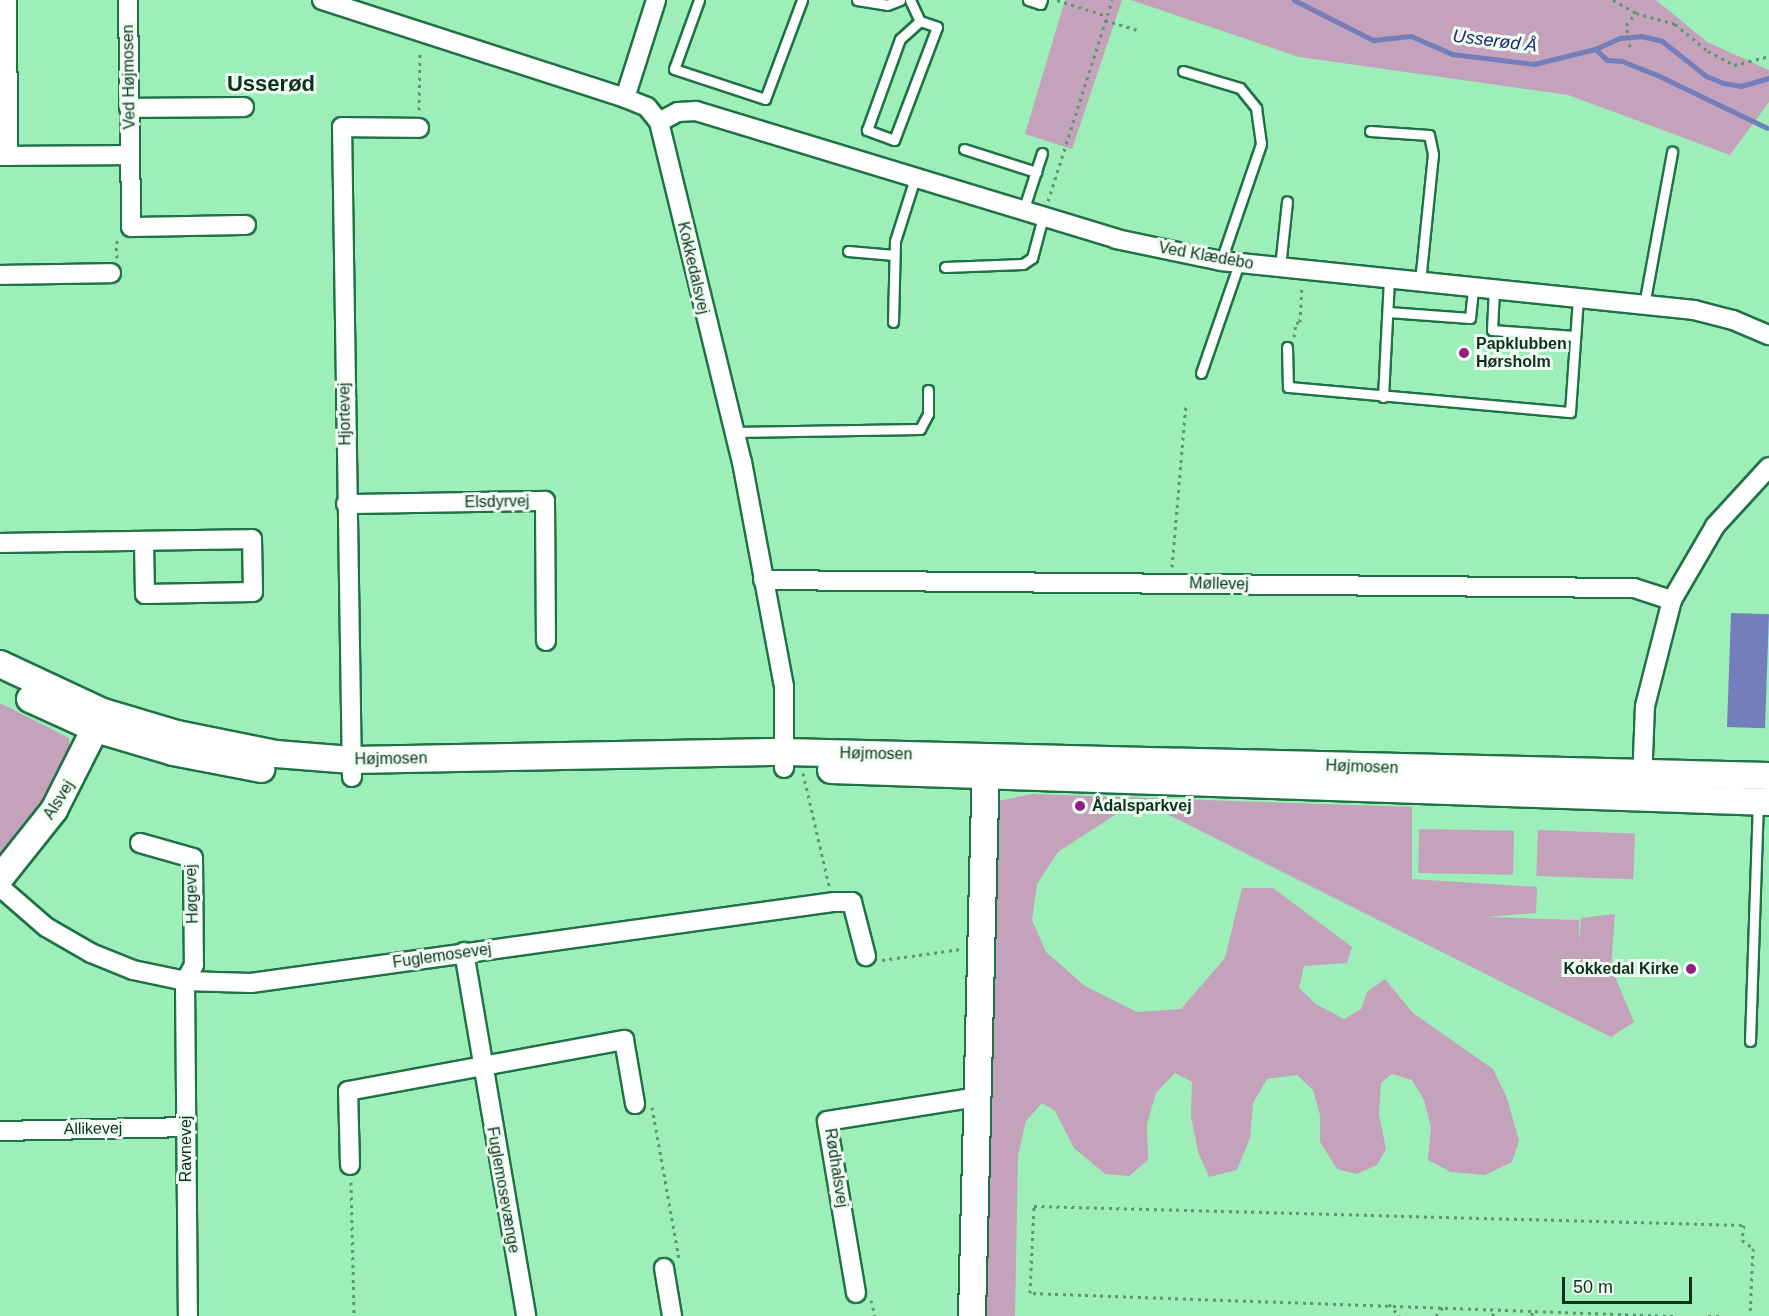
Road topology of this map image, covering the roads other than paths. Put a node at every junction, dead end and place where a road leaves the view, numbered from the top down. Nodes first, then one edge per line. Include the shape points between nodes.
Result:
1 (7, 0) edge
2 (128, 0) edge
3 (322, 0) edge
4 (656, 0) edge
5 (699, 0) edge
6 (802, 0) edge
7 (857, 0) edge
8 (900, 0) edge
9 (910, 0) edge
10 (1028, 0) edge
11 (1042, 0) edge
12 (920, 21) junction
13 (1183, 71) dead end
14 (625, 98) junction
15 (244, 107) dead end
16 (129, 108) junction
17 (659, 122) junction
18 (419, 128) road end
19 (1370, 131) dead end
20 (964, 149) dead end
21 (1672, 152) dead end
22 (1042, 153) dead end
23 (130, 155) junction
24 (4, 156) edge
25 (1035, 172) junction
26 (915, 178) junction
27 (1287, 201) dead end
28 (1023, 211) junction
29 (1043, 217) junction
30 (246, 225) dead end
31 (848, 251) dead end
32 (894, 255) junction
33 (1230, 262) junction
34 (945, 267) dead end
35 (1280, 267) junction
36 (111, 273) road end
37 (0, 275) edge
38 (1389, 279) junction
39 (1420, 282) junction
40 (1473, 287) junction
41 (1494, 289) junction
42 (1578, 298) junction
43 (1644, 305) junction
44 (1388, 312) junction
45 (893, 321) dead end
46 (1769, 335) edge
47 (1575, 336) junction
48 (1287, 347) road end
49 (1201, 373) dead end
50 (928, 390) dead end
51 (1383, 397) junction
52 (735, 432) junction
53 (1769, 467) edge
54 (346, 504) junction
55 (144, 541) junction
56 (0, 543) edge
57 (763, 580) junction
58 (1672, 600) junction
59 (546, 641) dead end
60 (0, 664) edge
61 (0, 684) edge
62 (99, 720) junction
63 (790, 763) junction
64 (986, 767) junction
65 (352, 768) junction
66 (1769, 776) edge
67 (1642, 787) junction
68 (1764, 802) edge
69 (140, 843) dead end
70 (0, 878) edge
71 (0, 887) edge
72 (464, 952) junction
73 (867, 956) road end
74 (185, 981) junction
75 (1750, 1041) dead end
76 (481, 1065) junction
77 (977, 1097) junction
78 (635, 1104) road end
79 (186, 1127) junction
80 (0, 1131) edge
81 (350, 1166) road end
82 (664, 1268) road end
83 (856, 1293) dead end
84 (188, 1316) edge
85 (526, 1316) edge
86 (672, 1316) edge
87 (972, 1316) edge

1 - 24 street
2 - 16 street, Ved Højmosen
3 - 14 street
4 - 14 street
5 - 6 lane via 674,69 765,99
7 - 8 lane via 887,5
9 - 12 lane
10 - 11 lane via 1040,4
12 - 12 lane via 937,27 894,140 867,130 900,39
13 - 33 lane via 1240,88 1256,108 1261,144
14 - 17 street via 646,107
15 - 16 street
16 - 23 street, Ved Højmosen
17 - 26 street, Ved Klædebo via 678,112 696,111
17 - 52 street, Kokkedalsvej
18 - 54 street, Hjortevej via 342,127
19 - 39 lane via 1429,135 1433,154
20 - 25 lane
21 - 43 lane
22 - 25 lane
23 - 24 street
23 - 30 street, Ved Højmosen via 131,227
25 - 28 lane
26 - 28 street, Ved Klædebo
26 - 32 lane
27 - 35 lane
28 - 29 street, Ved Klædebo
29 - 33 street, Ved Klædebo via 1116,239
29 - 34 lane via 1032,258 1023,264
31 - 32 lane
32 - 45 lane
33 - 35 street, Ved Klædebo
33 - 49 lane
35 - 38 street, Ved Klædebo
36 - 37 street
38 - 39 street, Ved Klædebo
38 - 44 lane
39 - 40 street, Ved Klædebo
40 - 41 street, Ved Klædebo
40 - 44 lane via 1470,318
41 - 42 street, Ved Klædebo
41 - 47 lane via 1492,330
42 - 43 street, Ved Klædebo
42 - 47 lane
43 - 46 street, Ved Klædebo via 1704,312
44 - 51 lane
47 - 51 lane via 1570,412
48 - 51 lane via 1288,387
50 - 52 lane via 928,414 920,429
52 - 57 street, Kokkedalsvej
53 - 58 street via 1715,526
54 - 59 street, Elsdyrvej via 545,501
54 - 65 street, Hjortevej
55 - 55 street via 145,594 253,592 252,539
55 - 56 street
57 - 58 street, Møllevej via 1634,588
57 - 63 street, Kokkedalsvej via 784,687
58 - 67 street via 1645,706
60 - 62 street, Højmosen
61 - 62 street, Højmosen
62 - 65 street, Højmosen
62 - 70 street, Alsvej via 54,810
63 - 64 street, Højmosen
63 - 65 street, Højmosen
64 - 67 street, Højmosen
64 - 77 street
66 - 67 street, Højmosen
67 - 68 street, Højmosen
68 - 75 lane
69 - 74 street, Høgevej via 193,858 194,965
71 - 74 street, Fuglemosevej via 46,927 91,953 133,970
72 - 73 street, Fuglemosevej via 852,902
72 - 74 street, Fuglemosevej via 251,983
72 - 76 street, Fuglemosevænge
74 - 79 street, Ravnevej
76 - 78 street via 624,1041
76 - 81 street via 348,1091
76 - 85 street, Fuglemosevænge
77 - 83 street, Rødhalsvej via 827,1121
77 - 87 street
79 - 80 street, Allikevej
79 - 84 street, Ravnevej
82 - 86 street

